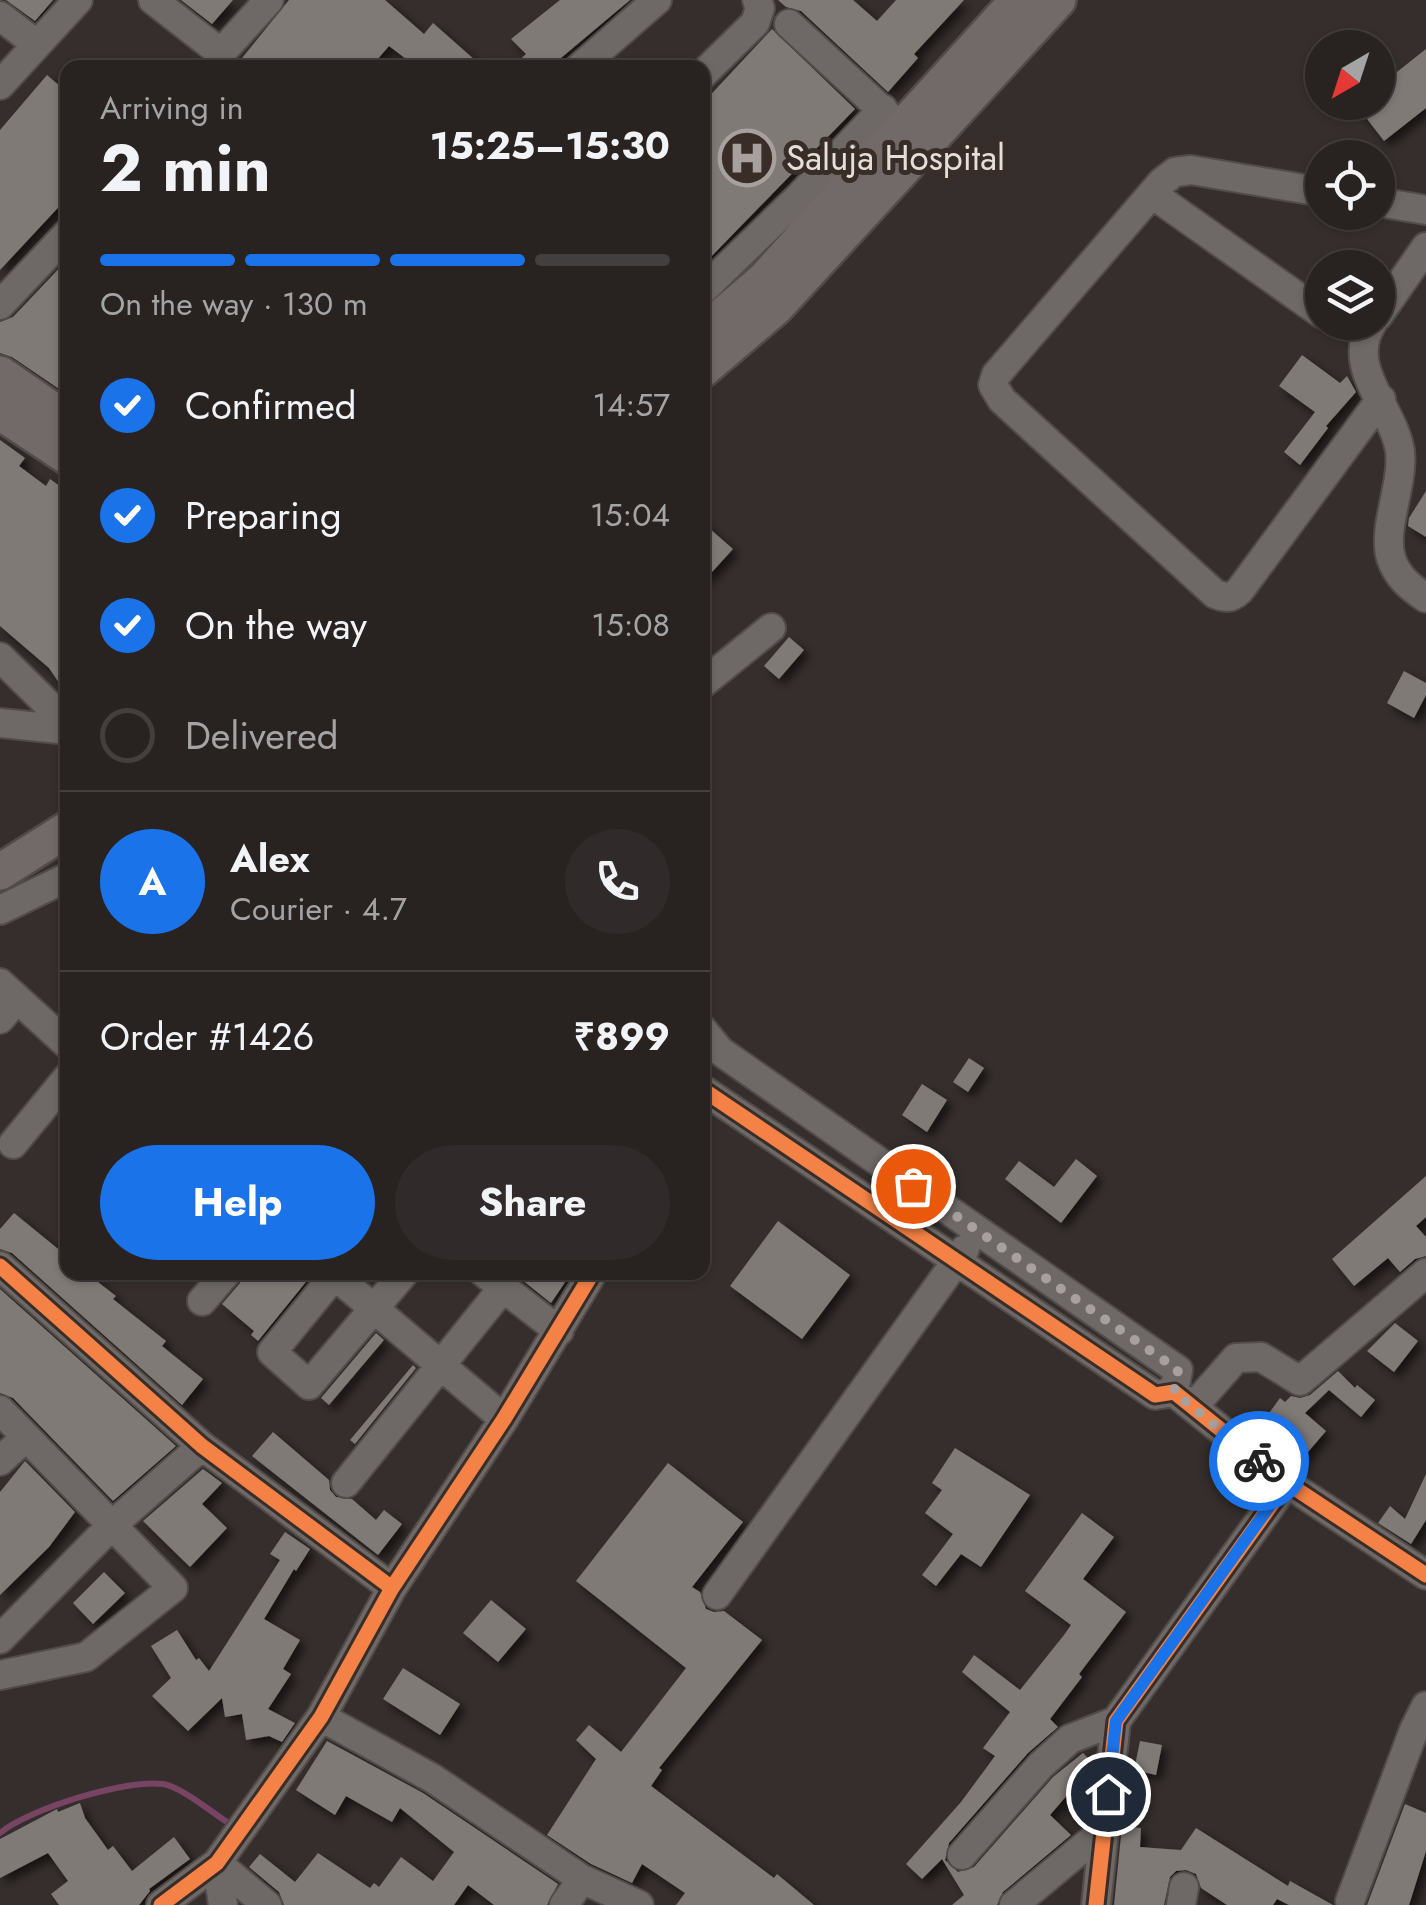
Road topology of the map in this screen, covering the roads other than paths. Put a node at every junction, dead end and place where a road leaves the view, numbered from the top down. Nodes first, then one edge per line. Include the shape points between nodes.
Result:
1 (78, 0) edge
2 (153, 0) edge
3 (270, 0) edge
4 (658, 0) edge
5 (757, 0) edge
6 (1018, 0) edge
7 (1058, 0) edge
8 (0, 16) edge
9 (789, 24) dead end
10 (35, 44) junction
11 (218, 60) edge
12 (588, 60) edge
13 (710, 67) edge
14 (0, 85) edge
15 (902, 128) junction
16 (1305, 189) edge
17 (1152, 194) junction
18 (1395, 205) edge
19 (1426, 210) edge
20 (60, 241) edge
21 (1426, 247) edge
22 (710, 282) edge
23 (1395, 292) edge
24 (1305, 302) edge
25 (0, 305) edge
26 (710, 326) edge
27 (1366, 340) edge
28 (710, 363) edge
29 (0, 374) edge
30 (1380, 399) junction
31 (0, 412) edge
32 (60, 415) edge
33 (60, 453) edge
34 (1426, 598) edge
35 (770, 628) dead end
36 (0, 657) edge
37 (710, 677) edge
38 (60, 719) edge
39 (0, 723) edge
40 (60, 727) edge
41 (60, 835) edge
42 (60, 857) edge
43 (0, 872) edge
44 (60, 882) edge
45 (0, 894) edge
46 (0, 910) edge
47 (6, 1000) edge
48 (60, 1039) edge
49 (711, 1040) edge
50 (60, 1087) edge
51 (710, 1092) edge
52 (13, 1144) dead end
53 (978, 1232) junction
54 (956, 1261) junction
55 (0, 1266) edge
56 (1426, 1273) edge
57 (221, 1280) edge
58 (335, 1280) edge
59 (344, 1280) edge
60 (399, 1280) edge
61 (588, 1280) edge
62 (492, 1281) edge
63 (202, 1301) dead end
64 (374, 1310) junction
65 (558, 1331) junction
66 (440, 1366) junction
67 (1183, 1400) junction
68 (0, 1410) edge
69 (504, 1420) junction
70 (26, 1437) junction
71 (202, 1446) junction
72 (0, 1460) edge
73 (346, 1483) dead end
74 (1286, 1483) junction
75 (111, 1526) junction
76 (1426, 1576) edge
77 (392, 1588) junction
78 (717, 1595) dead end
79 (0, 1639) edge
80 (0, 1675) edge
81 (1426, 1706) edge
82 (321, 1717) junction
83 (1116, 1721) junction
84 (1104, 1830) junction
85 (962, 1855) dead end
86 (217, 1863) junction
87 (582, 1878) junction
88 (1350, 1901) dead end
89 (161, 1905) edge
90 (223, 1905) edge
91 (267, 1905) edge
92 (564, 1905) edge
93 (639, 1905) edge
94 (1014, 1905) edge
95 (1096, 1905) edge

1 - 10 street
2 - 11 street
3 - 11 street
4 - 12 street
5 - 13 street via 755,22
6 - 15 main road
7 - 15 main road
8 - 10 street
9 - 15 street
10 - 14 street
15 - 22 street via 800,197
15 - 26 main road via 764,280
15 - 28 main road via 776,306
16 - 17 street via 1191,170 1175,172
17 - 24 street
17 - 30 street via 994,385 1002,400 1215,594 1225,598 1240,590
18 - 19 street
20 - 25 street
21 - 23 street
27 - 30 street via 1362,360
29 - 32 main road
30 - 34 street via 1400,455 1389,552 1395,570
31 - 33 main road
35 - 37 street
36 - 38 street
39 - 40 street
41 - 43 main road
42 - 45 main road
44 - 46 street
47 - 48 street
49 - 53 street
50 - 52 street
51 - 54 street
53 - 54 street
53 - 67 street via 1178,1370
54 - 67 street via 1155,1395
54 - 78 street
55 - 71 street
56 - 67 street via 1300,1381 1261,1357 1236,1358
57 - 63 street
58 - 64 street via 272,1352 309,1384
59 - 64 street
60 - 64 street
61 - 65 street
62 - 65 street
62 - 66 street
64 - 66 street
65 - 69 street
66 - 69 street
66 - 73 street
67 - 74 street
68 - 70 street
69 - 77 street
70 - 72 street
70 - 75 street
71 - 75 street
71 - 77 street
74 - 76 street
74 - 83 street
75 - 79 street
75 - 80 street via 173,1588 86,1656
77 - 82 street
81 - 88 street
82 - 86 street
82 - 87 street via 432,1778
83 - 84 street
83 - 85 street via 1070,1739
84 - 94 street
84 - 95 street
86 - 89 street
86 - 90 street
86 - 91 street
87 - 92 street
87 - 93 street

